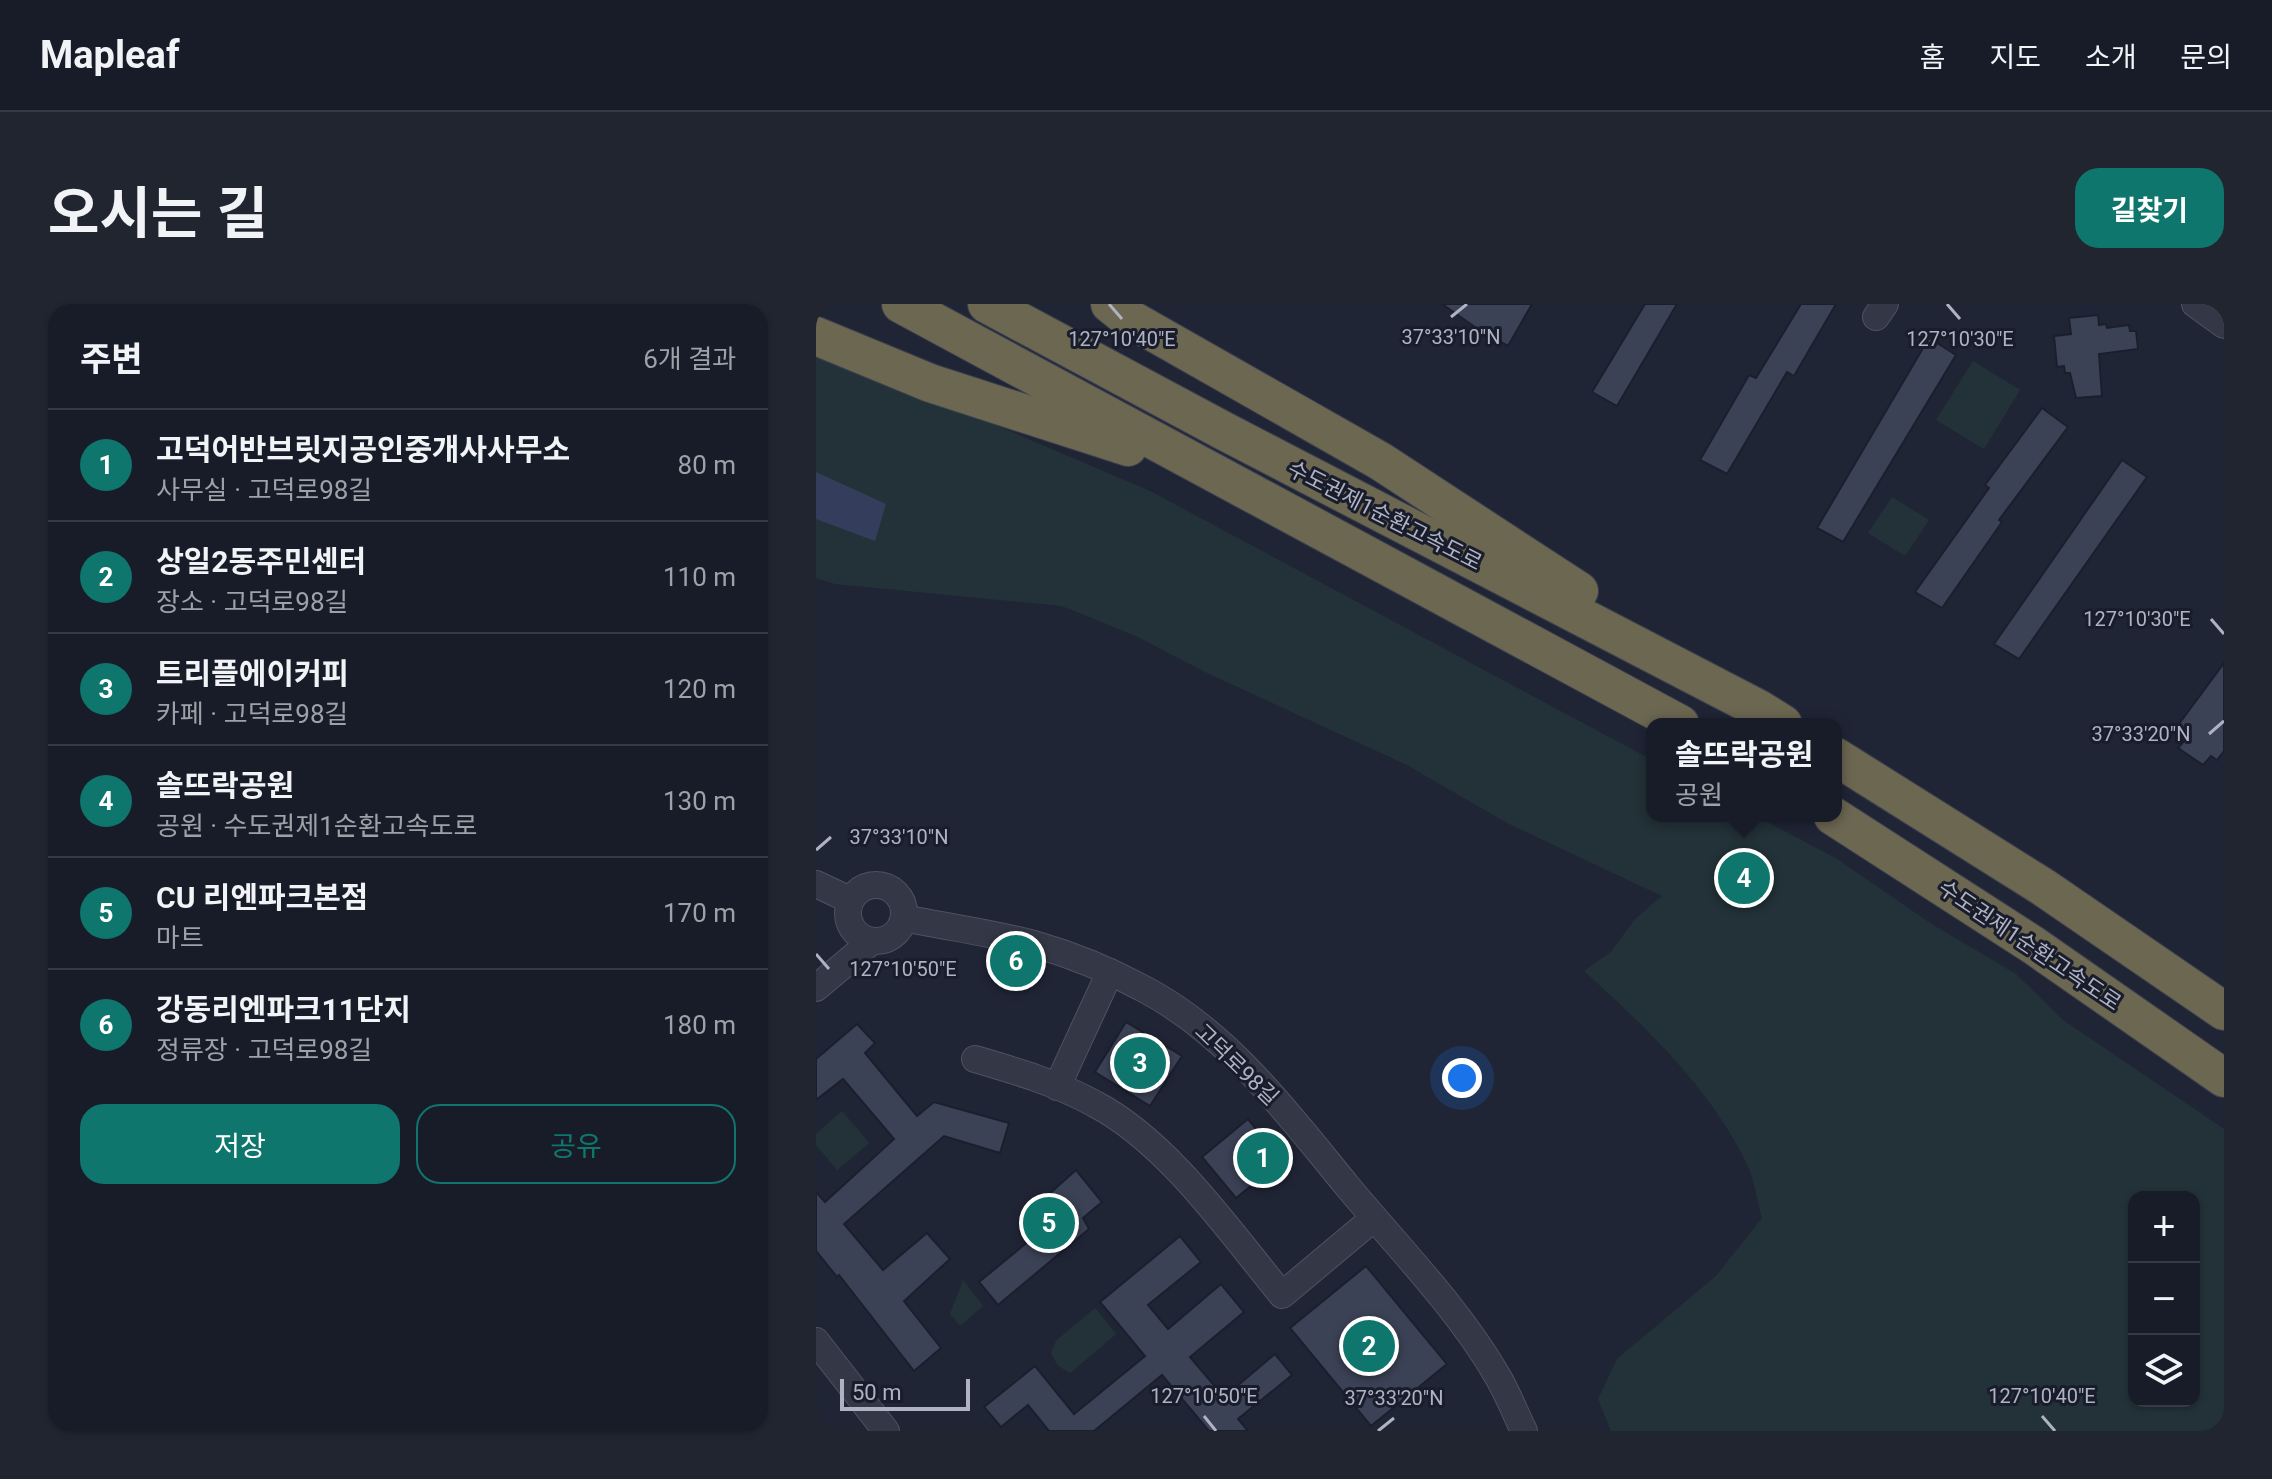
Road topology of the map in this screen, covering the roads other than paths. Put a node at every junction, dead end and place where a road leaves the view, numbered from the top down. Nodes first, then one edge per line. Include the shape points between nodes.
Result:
1 (901, 304) edge
2 (987, 304) edge
3 (2195, 304) edge
4 (1112, 308) edge
5 (2224, 325) edge
6 (816, 336) edge
7 (1215, 475) junction
8 (1771, 716) edge
9 (1669, 718) edge
10 (1842, 761) edge
11 (1842, 822) edge
12 (816, 884) edge
13 (850, 900) junction
14 (904, 918) junction
15 (872, 941) junction
16 (1110, 972) junction
17 (816, 988) edge
18 (2224, 1011) edge
19 (975, 1059) dead end
20 (2224, 1078) edge
21 (1057, 1087) junction
22 (1374, 1218) junction
23 (816, 1341) edge
24 (886, 1431) edge
25 (1524, 1431) edge

1 - 7 highway, 수도권제1순환고속도로
2 - 8 highway, 수도권제1순환고속도로
3 - 5 street
4 - 8 highway via 1380,461
6 - 7 highway via 930,383
7 - 9 highway, 수도권제1순환고속도로
10 - 18 highway via 2043,887
11 - 20 highway, 수도권제1순환고속도로 via 2033,945
12 - 13 street
13 - 14 street via 870,885 888,887 900,898
13 - 15 street via 851,926
14 - 15 street via 890,938
14 - 16 street, 고덕로98길 via 1034,944
15 - 17 street
16 - 21 street
16 - 22 street, 고덕로98길 via 1181,1013 1247,1068
19 - 21 street
21 - 22 street via 1096,1104 1160,1152 1282,1295
22 - 25 street, 고덕로98길 via 1455,1316 1497,1376
23 - 24 street

